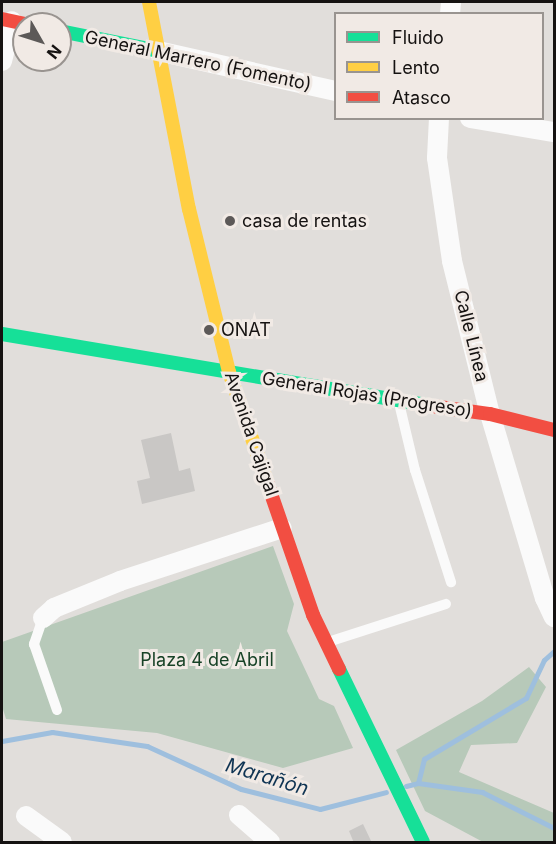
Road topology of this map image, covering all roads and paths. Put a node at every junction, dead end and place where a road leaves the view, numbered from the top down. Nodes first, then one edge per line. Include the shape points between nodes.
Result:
1 (149, 2) edge
2 (12, 25) edge
3 (72, 33) edge
4 (158, 51) junction
5 (2, 61) edge
6 (334, 91) edge
7 (439, 120) edge
8 (482, 120) edge
9 (555, 132) edge
10 (2, 334) edge
11 (229, 372) junction
12 (399, 402) junction
13 (490, 414) junction
14 (555, 430) edge
15 (282, 528) junction
16 (451, 582) dead end
17 (550, 597) edge
18 (446, 604) dead end
19 (555, 617) edge
20 (43, 618) joint
21 (325, 643) junction
22 (57, 710) dead end
23 (239, 815) dead end
24 (26, 816) dead end
25 (62, 843) edge
26 (270, 843) edge
27 (423, 843) edge

1 - 4 main road, Avenida Cajigal
2 - 5 street
3 - 4 main road, General Marrero (Fomento)
4 - 6 street, General Marrero (Fomento)
4 - 11 main road, Avenida Cajigal via 189,209
7 - 13 street, Calle Línea via 437,158 452,261
8 - 9 street
10 - 11 main road, General Rojas (Progreso)
11 - 12 main road, General Rojas (Progreso)
11 - 15 main road, Avenida Cajigal
12 - 13 main road, General Rojas (Progreso)
12 - 16 lane via 415,470
13 - 14 main road, General Rojas (Progreso)
13 - 17 street, Calle Línea
15 - 20 street via 120,581 54,608
15 - 21 main road, Avenida Cajigal
17 - 19 street, Calle Línea
18 - 21 lane
20 - 22 lane via 34,644
21 - 27 main road, Avenida Cajigal
23 - 26 street
24 - 25 street

